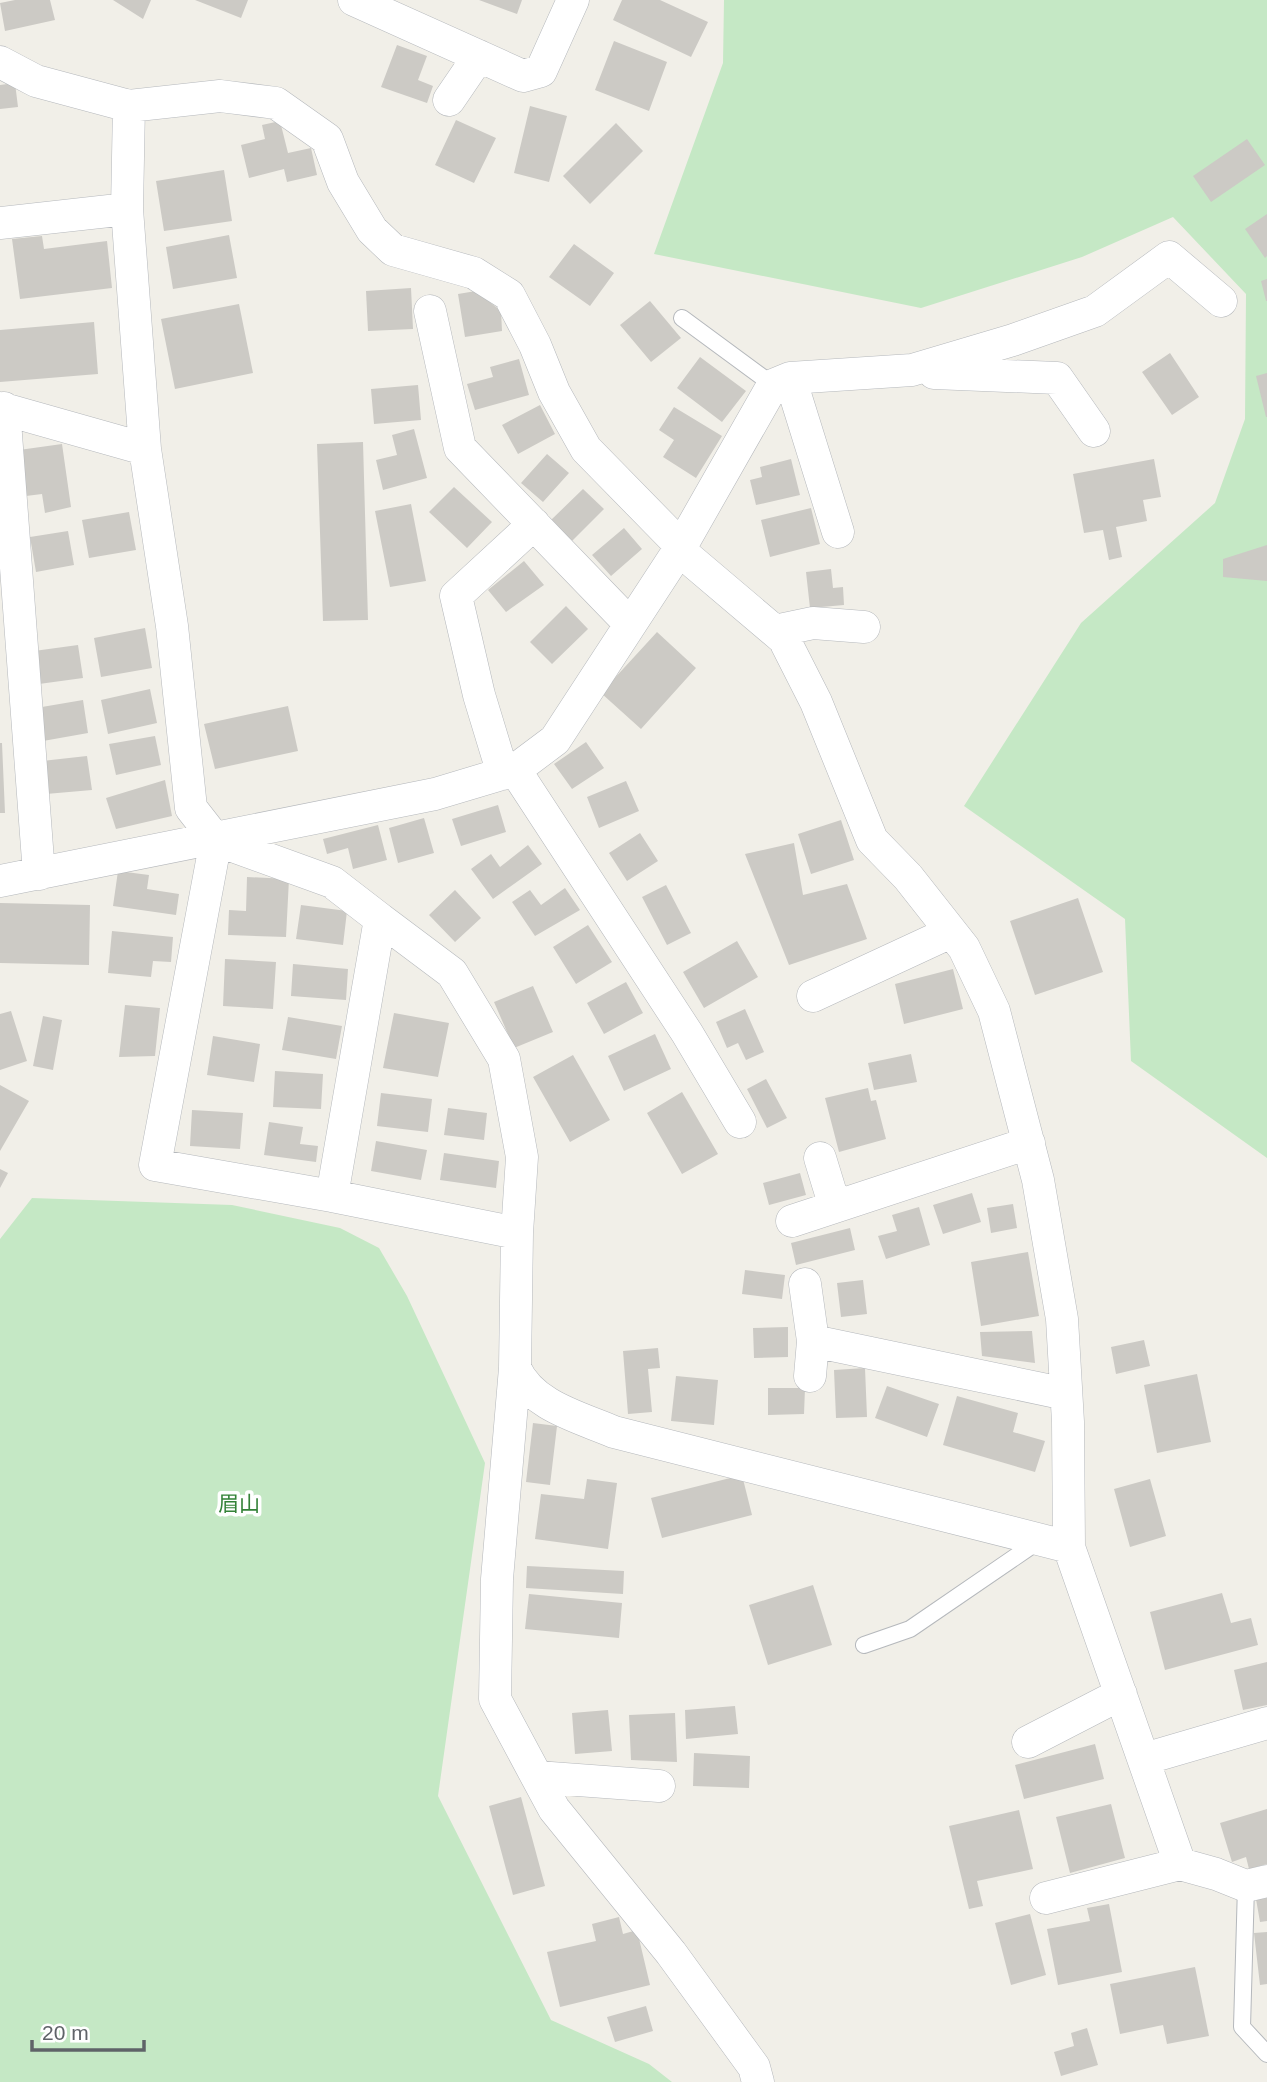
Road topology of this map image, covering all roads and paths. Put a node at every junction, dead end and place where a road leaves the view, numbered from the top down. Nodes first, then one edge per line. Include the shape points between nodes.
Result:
1 (354, 0) edge
2 (573, 0) edge
3 (479, 56) junction
4 (0, 62) edge
5 (449, 100) dead end
6 (129, 106) junction
7 (127, 209) junction
8 (0, 223) edge
9 (1221, 301) dead end
10 (430, 311) dead end
11 (682, 318) dead end
12 (884, 372) junction
13 (781, 382) junction
14 (2, 408) edge
15 (1094, 431) dead end
16 (145, 450) junction
17 (534, 524) junction
18 (838, 532) dead end
19 (680, 548) junction
20 (630, 624) junction
21 (864, 627) dead end
22 (775, 631) junction
23 (509, 772) junction
24 (216, 840) junction
25 (38, 874) junction
26 (0, 881) edge
27 (380, 919) junction
28 (951, 932) junction
29 (813, 996) dead end
30 (740, 1122) dead end
31 (1029, 1143) junction
32 (820, 1158) dead end
33 (331, 1196) junction
34 (835, 1207) junction
35 (792, 1221) dead end
36 (517, 1233) junction
37 (805, 1284) dead end
38 (813, 1341) junction
39 (515, 1368) junction
40 (810, 1376) dead end
41 (1066, 1394) junction
42 (1055, 1544) junction
43 (864, 1645) dead end
44 (1121, 1694) junction
45 (1267, 1723) edge
46 (1028, 1742) dead end
47 (1144, 1759) junction
48 (537, 1777) junction
49 (659, 1786) dead end
50 (1180, 1864) junction
51 (1257, 1884) edge
52 (1046, 1898) dead end
53 (1267, 2054) edge
54 (757, 2077) edge

1 - 3 street
2 - 3 street via 541,71 523,76
3 - 5 street
4 - 6 street via 36,81
6 - 7 street
6 - 19 street via 220,96 276,103 327,139 344,182 372,230 393,250 474,273 509,295 586,449
7 - 8 street
7 - 16 street
9 - 12 street via 1169,257 1096,312 912,370
10 - 17 street via 460,448
11 - 13 lane
12 - 13 street
12 - 15 street via 1057,378
13 - 18 street
13 - 19 street
14 - 16 street
14 - 25 street
16 - 24 street via 172,626 191,808
17 - 20 street
17 - 23 street via 456,596 479,695
19 - 20 street
19 - 22 street
20 - 23 street via 555,740
21 - 22 street via 813,624
22 - 28 street via 784,639 816,702 872,840
23 - 24 street via 435,794
23 - 30 street via 687,1033
24 - 25 street
24 - 27 street via 332,882
24 - 33 street via 155,1165
25 - 26 street
27 - 33 street
27 - 36 street via 452,973 504,1059 522,1157
28 - 29 street
28 - 31 street via 964,948 994,1011
31 - 34 street
31 - 41 street via 1062,1319
32 - 34 street
33 - 36 street
34 - 35 street
36 - 39 street
37 - 38 street
38 - 40 street
38 - 41 street
39 - 42 street via 521,1381 545,1402 614,1433
39 - 48 street via 496,1579 495,1699
41 - 42 street
42 - 43 lane via 910,1629
42 - 44 street
44 - 46 street
44 - 47 street
45 - 47 street
47 - 50 street
48 - 49 street
48 - 54 street via 554,1809 671,1953
50 - 51 street
50 - 52 street
51 - 53 lane via 1242,2027

